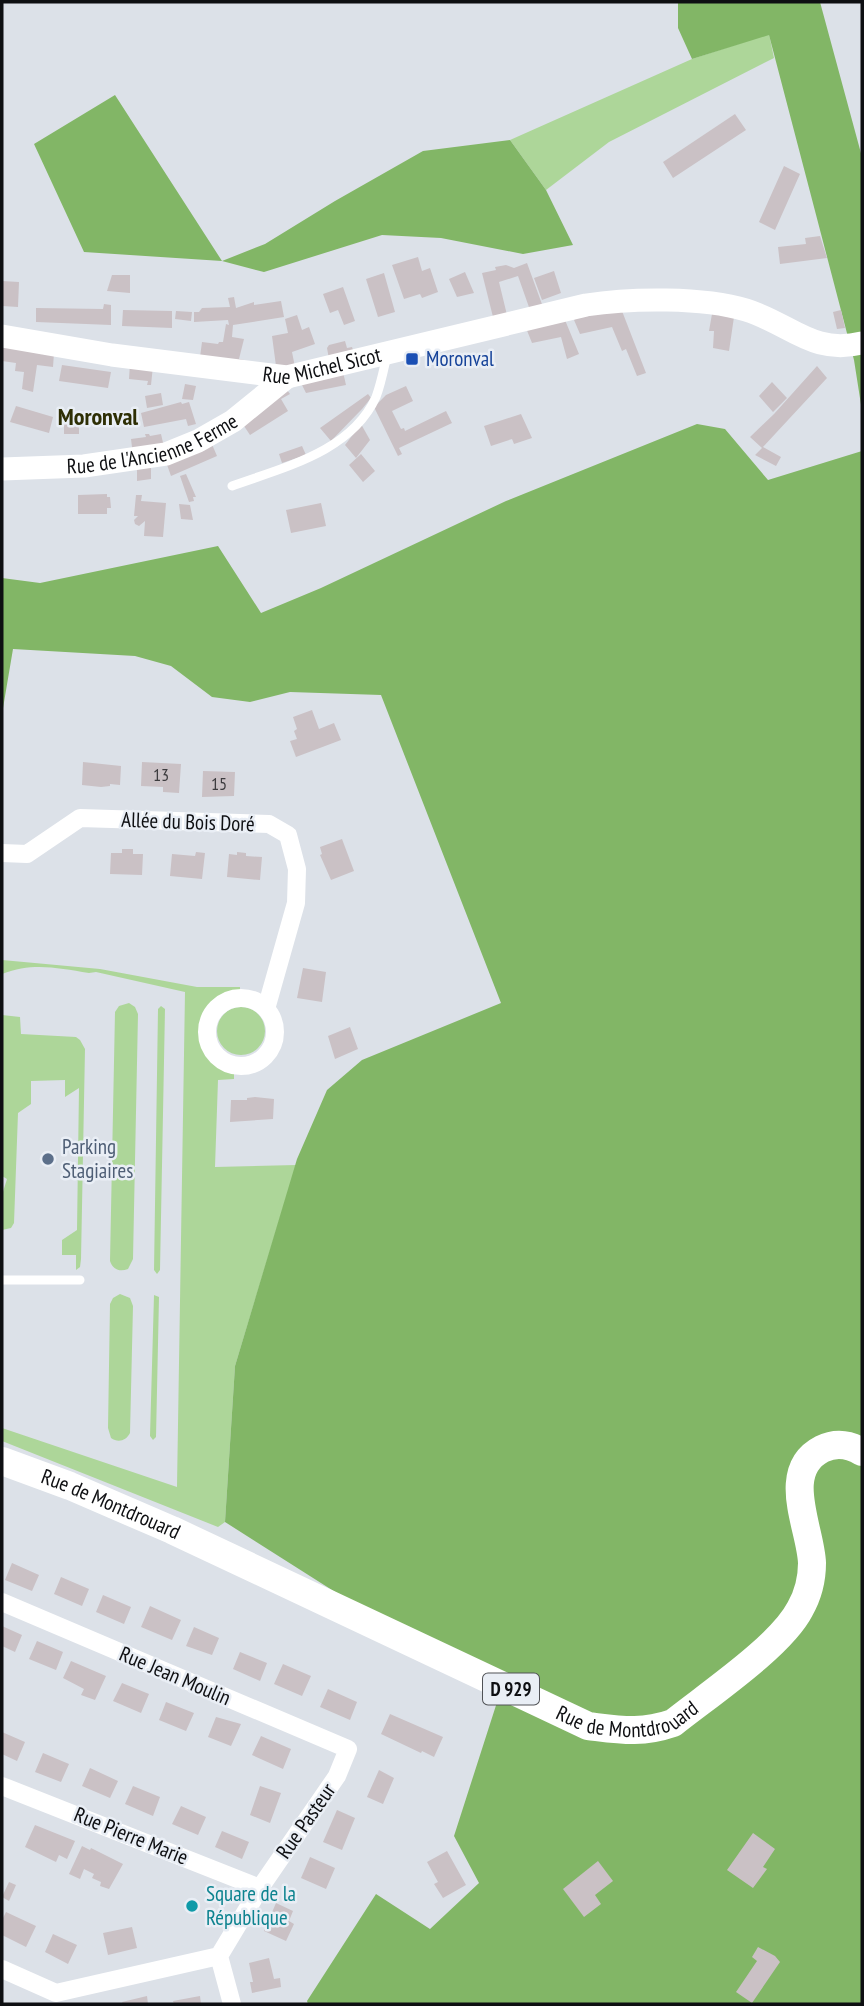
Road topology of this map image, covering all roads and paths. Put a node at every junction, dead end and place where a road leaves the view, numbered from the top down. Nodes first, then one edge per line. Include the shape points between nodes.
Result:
1 (2, 337) edge
2 (862, 343) edge
3 (388, 353) junction
4 (287, 377) junction
5 (2, 469) edge
6 (232, 486) dead end
7 (2, 853) edge
8 (266, 1009) dead end
9 (2, 1280) edge
10 (80, 1280) dead end
11 (862, 1452) edge
12 (2, 1461) edge
13 (2, 1602) edge
14 (348, 1749) joint
15 (2, 1786) edge
16 (260, 1888) junction
17 (219, 1956) junction
18 (2, 1969) edge
19 (232, 2004) edge

1 - 4 street, Rue Michel Sicot
2 - 3 street, Rue Michel Sicot via 818,344 734,307 624,301 586,305
3 - 4 street, Rue Michel Sicot
3 - 6 lane via 376,397 337,444
4 - 5 street, Rue de l'Ancienne Ferme via 233,421 166,454 84,466
7 - 8 street, Allée du Bois Doré via 27,854 80,818 269,824 288,835 296,869 296,903
9 - 10 lane
11 - 12 main road, Rue de Montdrouard / D 929 via 845,1444 831,1445 813,1455 804,1467 800,1498 812,1572 806,1596 787,1629 673,1723 626,1731 588,1726 172,1530
13 - 14 street, Rue Jean Moulin
14 - 16 street, Rue Pasteur via 337,1776
15 - 16 street, Rue Pierre Marie
16 - 17 street, Rue Pasteur
17 - 18 street via 56,1993
17 - 19 street

